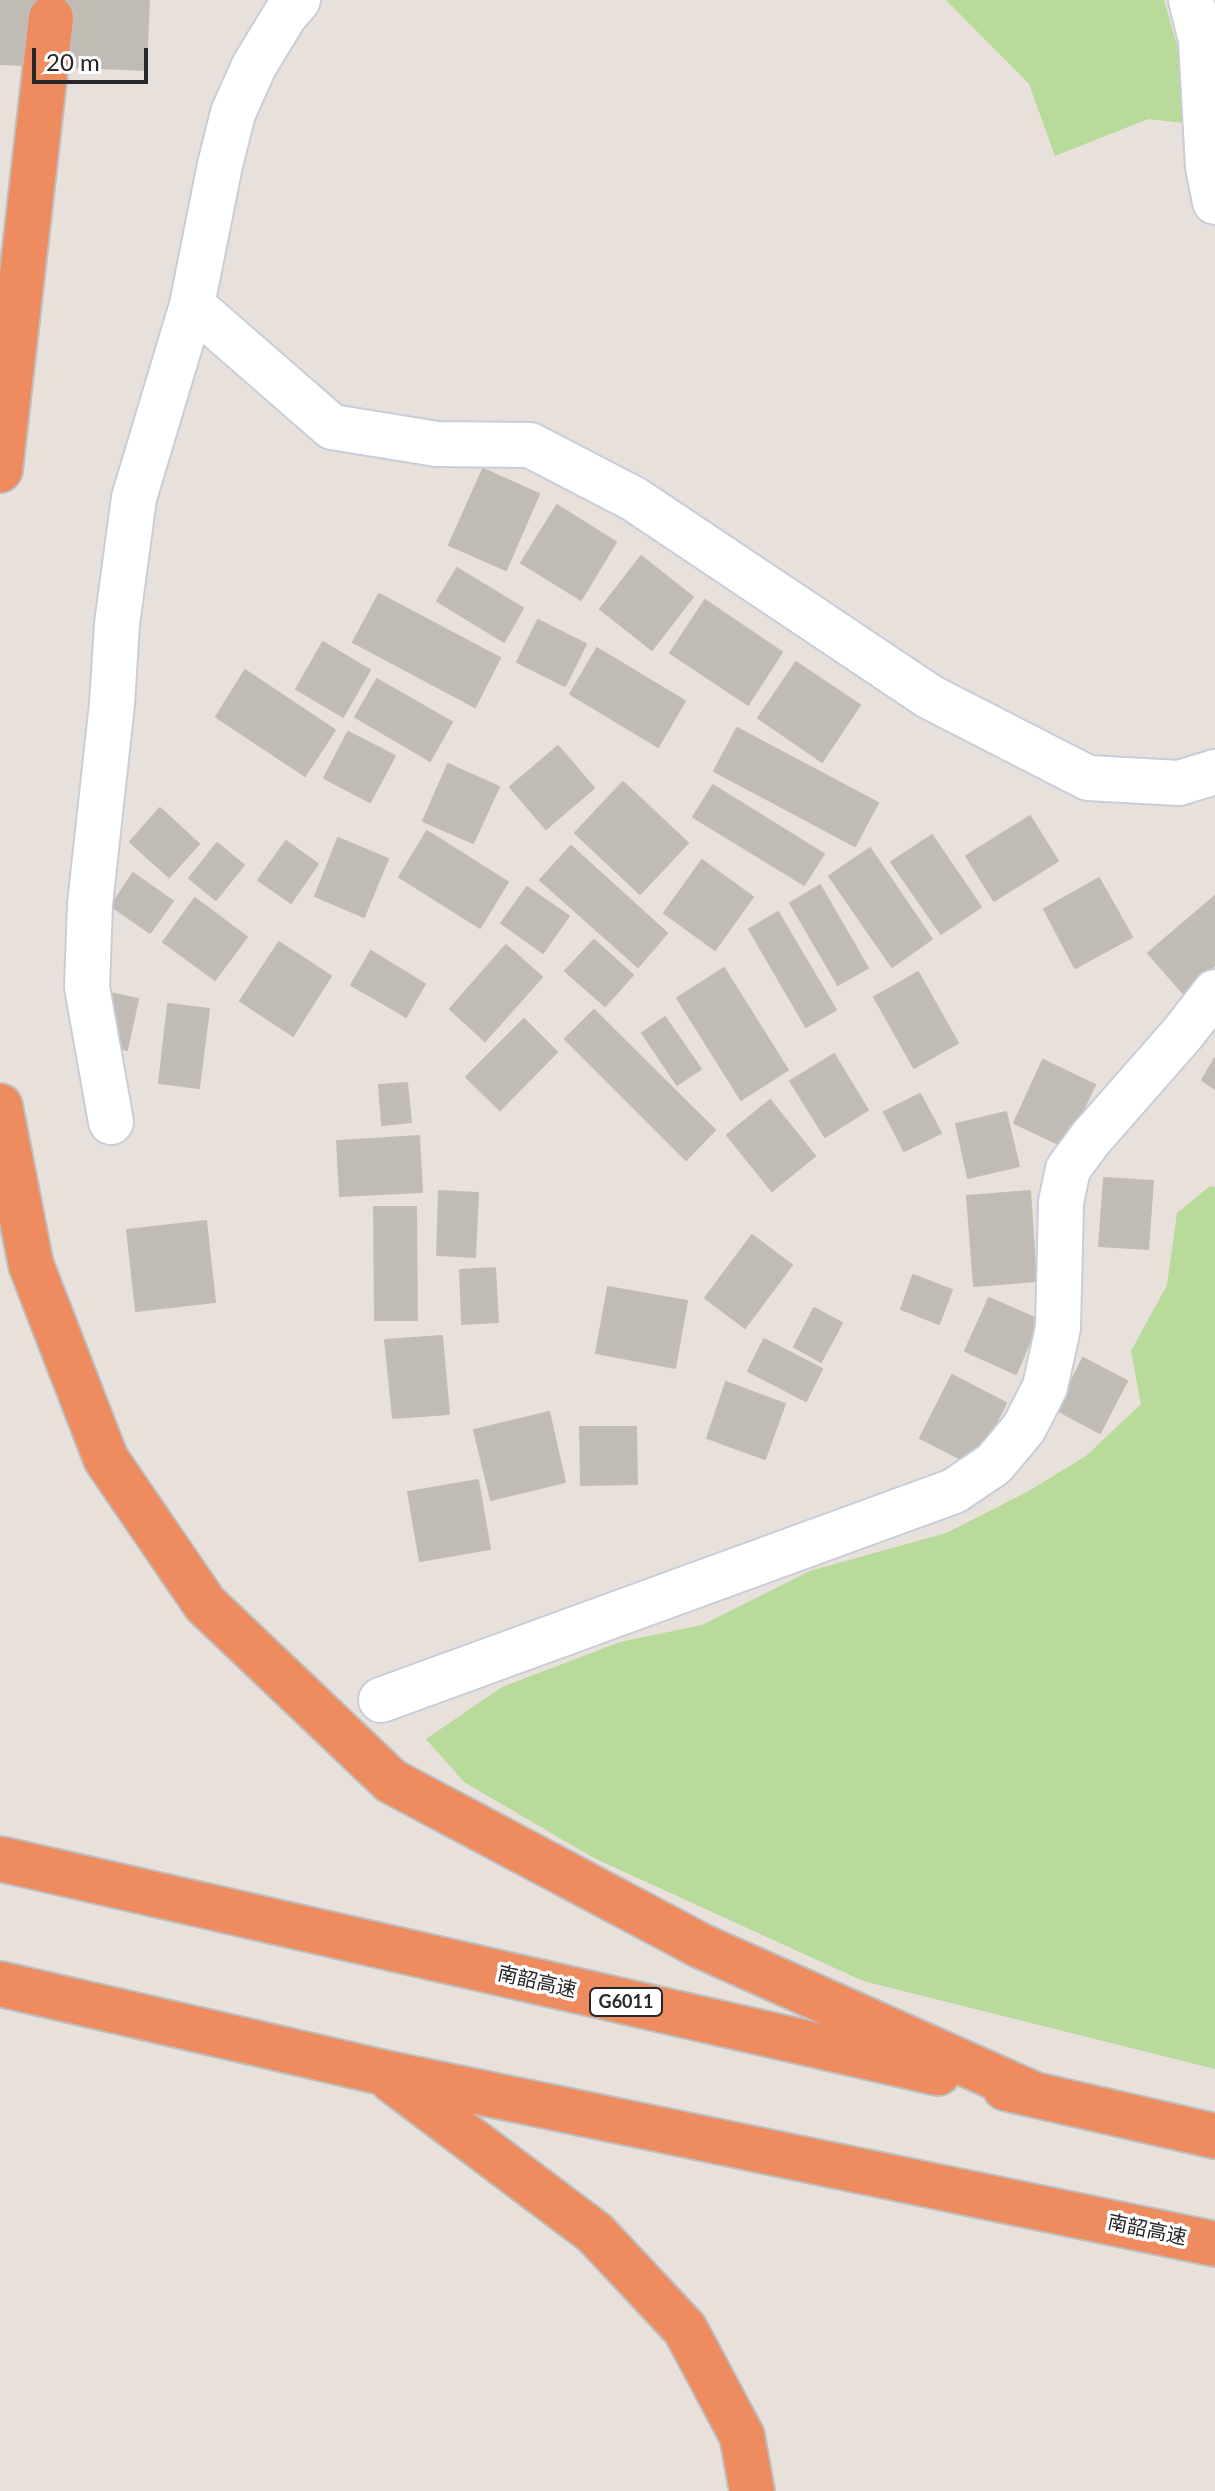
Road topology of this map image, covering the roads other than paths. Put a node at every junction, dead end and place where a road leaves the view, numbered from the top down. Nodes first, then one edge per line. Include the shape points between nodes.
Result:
1 (298, 0) edge
2 (1191, 0) edge
3 (51, 18) dead end
4 (1215, 202) edge
5 (192, 305) junction
6 (0, 470) edge
7 (1215, 772) edge
8 (1215, 992) edge
9 (0, 1106) edge
10 (111, 1122) dead end
11 (381, 1700) dead end
12 (18, 1864) edge
13 (18, 1989) edge
14 (381, 2072) junction
15 (1033, 2094) junction
16 (1215, 2136) edge
17 (1215, 2244) edge
18 (752, 2491) edge

1 - 5 street via 254,66 233,113
2 - 4 street via 1201,40
3 - 6 highway
5 - 7 street via 332,427 437,444 530,445 634,499 930,697 1088,778 1179,783
5 - 10 street via 134,498 117,624 87,987
8 - 11 street via 1068,1169 1061,1202 1058,1328 1045,1387 1024,1428 994,1464 939,1497
9 - 15 highway via 31,1265 106,1459 216,1615 391,1781 701,1946
12 - 15 highway, 南韶高速 / G6011
13 - 14 highway, 南韶高速
14 - 17 highway, 南韶高速
14 - 18 highway via 595,2233 685,2329 742,2436
15 - 16 highway, 南韶高速 / G6011

